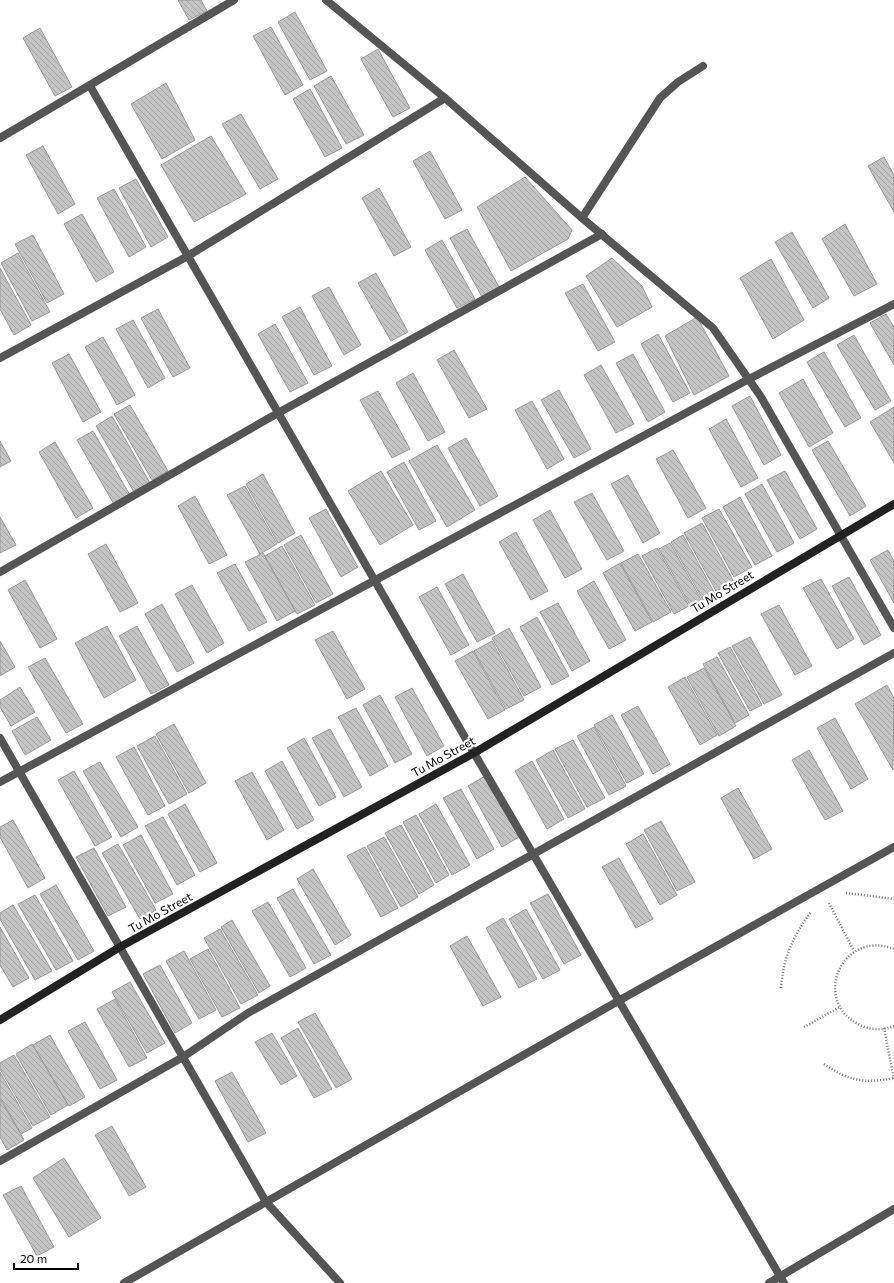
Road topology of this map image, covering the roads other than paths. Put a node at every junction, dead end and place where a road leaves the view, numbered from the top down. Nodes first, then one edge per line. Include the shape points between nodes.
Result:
1 (234, 0) edge
2 (326, 0) edge
3 (703, 66) dead end
4 (90, 86) junction
5 (445, 98) junction
6 (0, 138) edge
7 (582, 218) junction
8 (602, 234) junction
9 (188, 256) junction
10 (894, 304) edge
11 (0, 358) edge
12 (749, 379) junction
13 (278, 413) junction
14 (894, 504) edge
15 (840, 536) junction
16 (0, 572) edge
17 (375, 579) junction
18 (894, 628) edge
19 (894, 653) edge
20 (0, 738) edge
21 (474, 753) junction
22 (19, 771) junction
23 (0, 782) edge
24 (894, 847) edge
25 (534, 853) junction
26 (120, 947) junction
27 (620, 1000) junction
28 (0, 1020) edge
29 (182, 1057) junction
30 (0, 1161) edge
31 (266, 1202) junction
32 (894, 1209) edge
33 (782, 1280) edge
34 (124, 1283) edge
35 (340, 1283) edge
36 (769, 1283) edge

1 - 4 street
2 - 5 street
3 - 7 street via 678,82 660,98
4 - 6 street
4 - 9 street
5 - 7 street
5 - 9 street
7 - 8 street
8 - 12 street via 712,328
8 - 13 street
9 - 11 street
9 - 13 street
10 - 12 street
12 - 15 street
12 - 17 street
13 - 16 street
13 - 17 street
14 - 15 main road, Tu Mo Street
15 - 18 street
15 - 21 main road, Tu Mo Street
17 - 21 street
17 - 22 street
19 - 25 street
20 - 22 street
21 - 25 street
21 - 26 main road, Tu Mo Street
22 - 23 street
22 - 26 street
24 - 27 street
25 - 27 street
25 - 29 street via 248,1013
26 - 28 main road, Tu Mo Street
26 - 29 street
27 - 31 street
27 - 33 street
29 - 30 street
29 - 31 street
31 - 34 street
31 - 35 street
32 - 33 street
33 - 36 street

